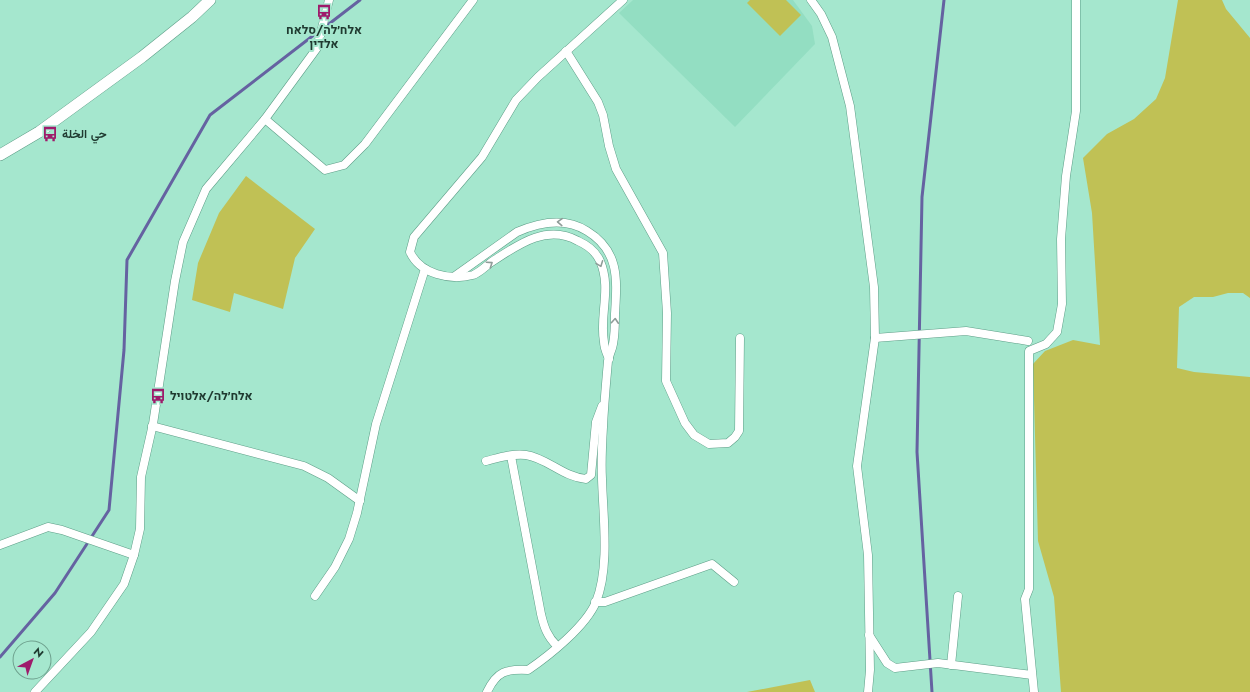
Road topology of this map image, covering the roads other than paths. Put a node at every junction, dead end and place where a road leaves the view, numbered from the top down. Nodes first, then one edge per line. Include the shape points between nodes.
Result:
1 (210, 0) edge
2 (329, 0) edge
3 (473, 0) edge
4 (623, 0) edge
5 (811, 0) edge
6 (1076, 0) edge
7 (566, 51) junction
8 (265, 120) junction
9 (0, 155) edge
10 (424, 269) junction
11 (455, 276) junction
12 (740, 338) dead end
13 (875, 338) junction
14 (1028, 341) dead end
15 (609, 359) junction
16 (605, 400) junction
17 (152, 426) junction
18 (511, 456) junction
19 (486, 461) dead end
20 (360, 501) junction
21 (0, 545) edge
22 (134, 555) junction
23 (734, 582) dead end
24 (315, 596) dead end
25 (958, 596) dead end
26 (595, 602) junction
27 (869, 634) junction
28 (557, 646) junction
29 (951, 665) junction
30 (1032, 675) junction
31 (35, 692) edge
32 (488, 692) edge
33 (868, 692) edge
34 (1034, 692) edge

1 - 9 street via 142,57 39,132
2 - 8 street via 317,48
3 - 8 street via 365,144 344,165 325,170
4 - 7 street
5 - 13 street via 832,37 850,106 874,287
6 - 30 street via 1076,111 1066,176 1061,239 1062,304 1057,332 1046,344 1029,351 1029,589 1025,599
7 - 10 street via 516,100 482,157 414,237 410,252
7 - 12 street via 598,102 604,115 616,169 663,253 667,313 666,380 685,423 694,436 709,444 728,443 739,431
8 - 17 street via 206,189 184,242 175,281
10 - 11 street via 445,276
10 - 20 street via 376,424
11 -> 15 street via 474,275 521,242 541,235 571,236 596,254 600,262 606,292 603,341
15 -> 11 street via 613,344 617,280 613,263 604,246 580,227 553,222 529,227 506,239
13 - 14 street via 966,331
13 - 27 street via 857,466 868,555
15 - 16 street
16 - 18 street via 596,422 591,475 586,479 569,475 524,454
16 - 26 street via 602,479 605,516 600,590
17 - 20 street via 304,466 328,478
17 - 22 street via 141,477 140,529
18 - 19 street
18 - 28 street via 541,614 550,639
20 - 24 street via 349,539 335,567
21 - 22 street via 48,527
22 - 31 street via 124,584 91,632
23 - 26 street via 716,566 705,565 612,600
25 - 29 street
26 - 28 street via 581,624
27 - 29 street via 887,664 895,668 938,663
27 - 33 street
28 - 32 street via 528,670 516,669 500,674 492,681
29 - 30 street
30 - 34 street

